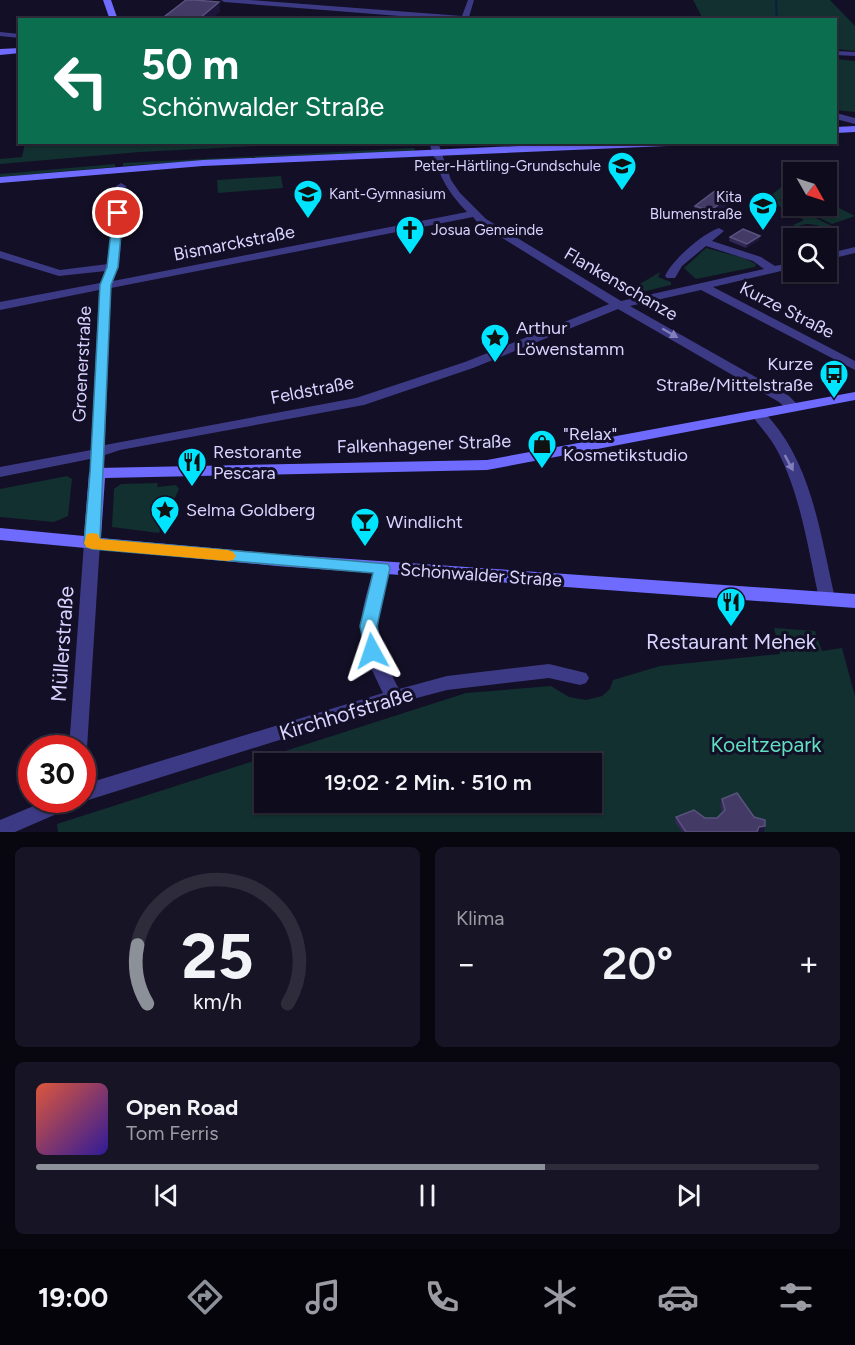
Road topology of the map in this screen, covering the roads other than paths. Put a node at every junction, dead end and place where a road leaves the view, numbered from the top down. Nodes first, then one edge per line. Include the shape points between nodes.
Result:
1 (107, 0) edge
2 (224, 0) edge
3 (471, 0) edge
4 (314, 3) edge
5 (113, 18) edge
6 (465, 18) joint
7 (0, 34) edge
8 (18, 38) edge
9 (18, 38) edge
10 (0, 39) edge
11 (18, 50) edge
12 (0, 52) edge
13 (837, 52) edge
14 (855, 54) edge
15 (837, 116) edge
16 (855, 121) edge
17 (855, 129) edge
18 (837, 130) edge
19 (855, 136) edge
20 (837, 137) edge
21 (467, 144) edge
22 (588, 144) edge
23 (434, 147) edge
24 (0, 171) edge
25 (0, 180) edge
26 (121, 186) dead end
27 (474, 214) junction
28 (719, 231) dead end
29 (706, 243) junction
30 (855, 250) edge
31 (0, 254) edge
32 (837, 254) edge
33 (113, 267) junction
34 (783, 268) edge
35 (773, 270) junction
36 (59, 273) junction
37 (672, 276) dead end
38 (105, 285) junction
39 (702, 286) junction
40 (63, 294) junction
41 (619, 305) junction
42 (0, 306) edge
43 (855, 366) edge
44 (855, 396) edge
45 (793, 407) junction
46 (758, 414) junction
47 (97, 453) junction
48 (0, 472) edge
49 (97, 473) junction
50 (0, 534) edge
51 (92, 543) junction
52 (382, 568) junction
53 (826, 598) junction
54 (855, 602) edge
55 (580, 678) dead end
56 (394, 697) junction
57 (79, 735) edge
58 (96, 790) edge
59 (38, 813) edge
60 (0, 829) edge

1 - 5 street
2 - 4 street
3 - 6 street
4 - 6 street
7 - 8 street
9 - 10 street
11 - 12 street
13 - 14 street
15 - 16 street
17 - 18 street
19 - 20 street
21 - 23 street
22 - 23 street
23 - 24 street via 201,155
23 - 25 street
23 - 27 street, Flankenschanze via 446,180
26 - 33 street, Groenerstraße
27 - 38 street, Bismarckstraße
27 - 41 street, Flankenschanze
28 - 29 street
29 - 35 street via 757,260
29 - 37 street via 680,262
30 - 32 street
31 - 36 street
33 - 36 street
33 - 38 street, Groenerstraße
34 - 35 street, Feldstraße
35 - 39 street, Feldstraße
36 - 40 street
38 - 40 street, Bismarckstraße
38 - 47 street, Groenerstraße
39 - 41 street, Feldstraße
39 - 43 street, Kurze Straße
40 - 42 street, Bismarckstraße
41 -> 45 street, Flankenschanze
41 - 47 street, Feldstraße via 469,365 367,399
44 - 45 street, Falkenhagener Straße
45 - 46 street, Falkenhagener Straße
46 - 49 street, Falkenhagener Straße via 487,465
46 -> 53 street via 768,423 800,484
47 - 48 street, Feldstraße
47 - 49 street, Groenerstraße
49 - 51 street
50 - 51 street, Schönwalder Straße
51 - 52 street, Schönwalder Straße
51 - 57 street, Müllerstraße
52 - 53 street, Schönwalder Straße
52 - 56 street via 371,609 369,639
53 - 54 street, Schönwalder Straße
55 - 56 street, Kirchhofstraße via 547,671 478,678
56 - 58 street, Kirchhofstraße
59 - 60 street

